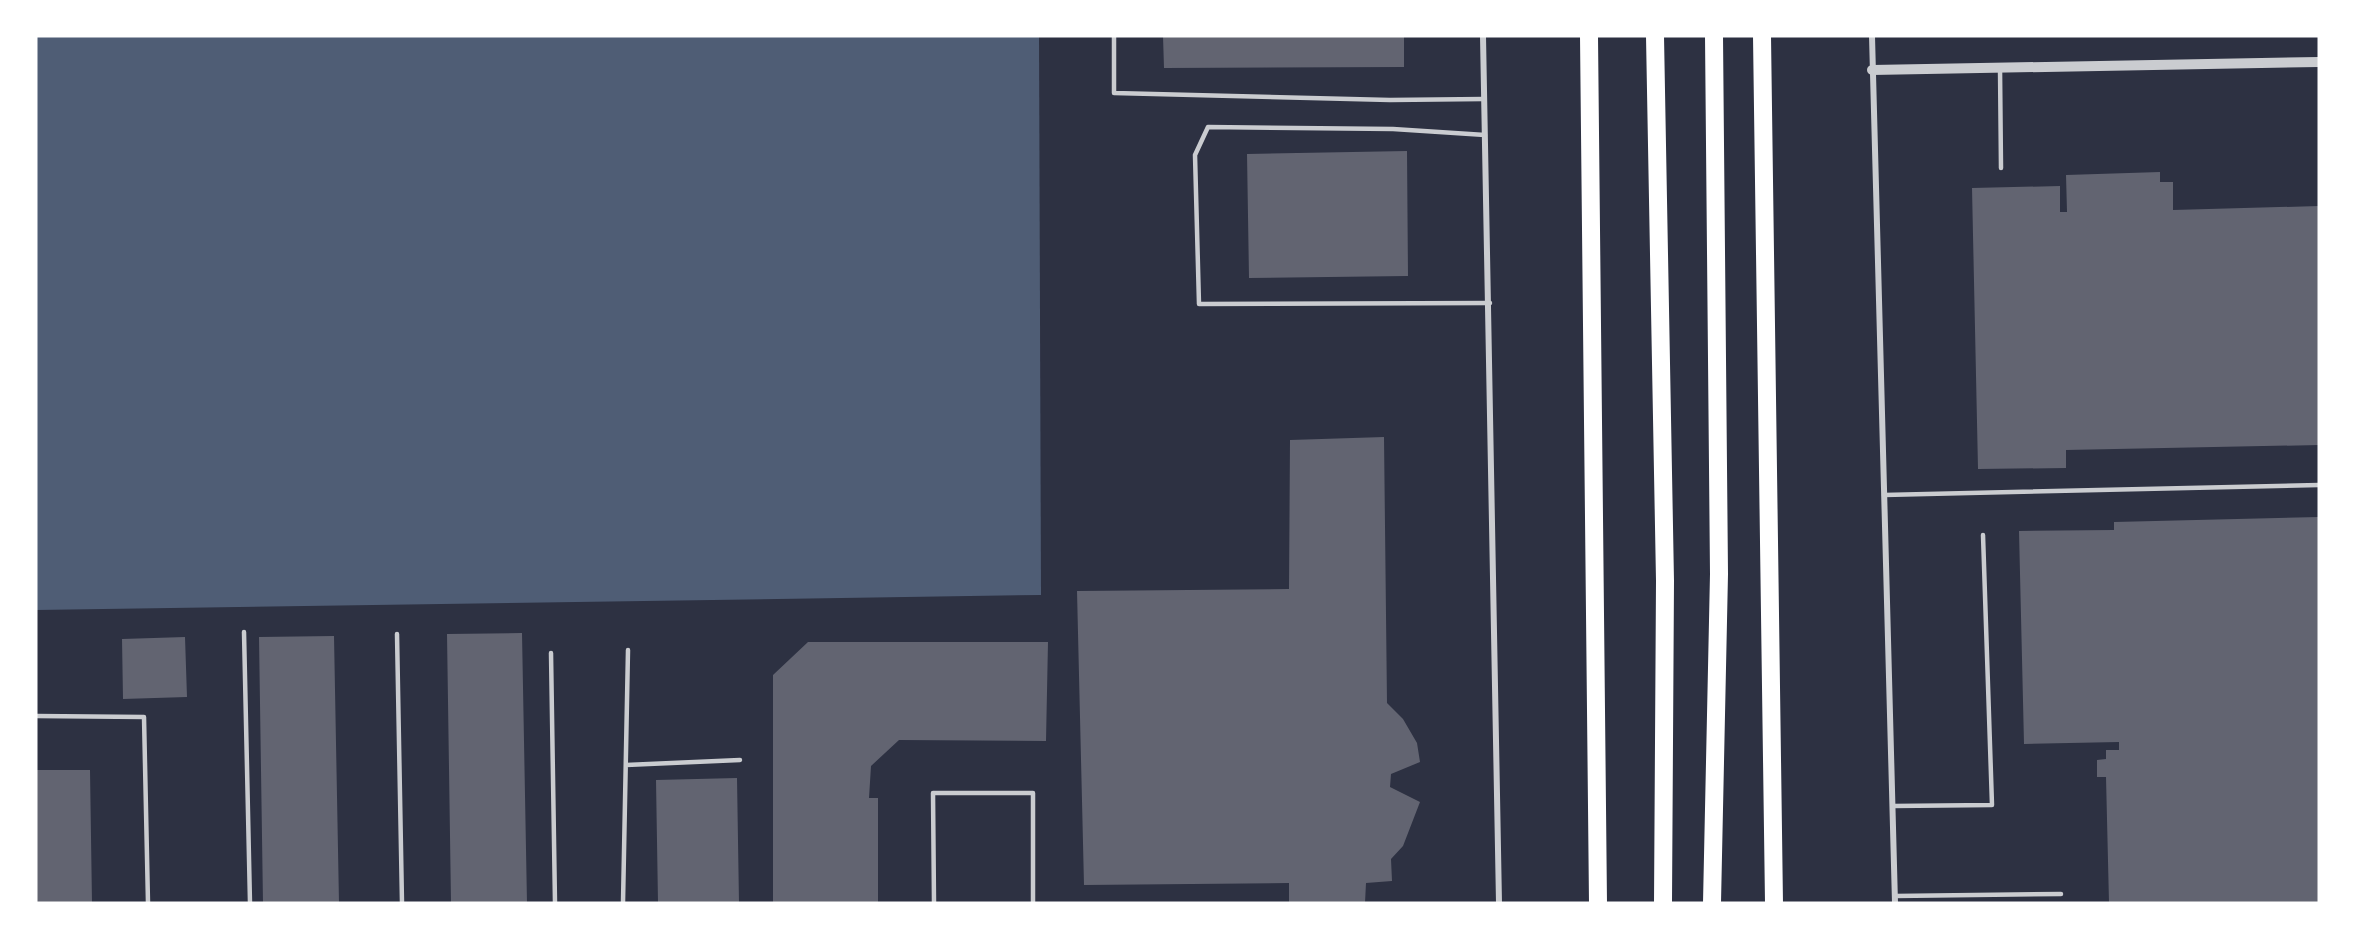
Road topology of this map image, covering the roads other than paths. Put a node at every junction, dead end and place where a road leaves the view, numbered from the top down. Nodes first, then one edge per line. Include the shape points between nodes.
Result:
1 (1114, 36) edge
2 (1484, 36) edge
3 (1590, 36) edge
4 (1655, 36) edge
5 (1714, 36) edge
6 (1762, 36) edge
7 (1872, 36) edge
8 (2319, 62) edge
9 (2000, 68) junction
10 (1872, 70) junction
11 (1484, 99) junction
12 (1485, 135) junction
13 (2001, 168) dead end
14 (1490, 303) junction
15 (2319, 485) edge
16 (1884, 495) junction
17 (1983, 535) dead end
18 (244, 632) dead end
19 (397, 634) dead end
20 (628, 651) dead end
21 (551, 653) dead end
22 (36, 716) edge
23 (740, 760) dead end
24 (626, 765) junction
25 (1893, 806) junction
26 (2061, 894) dead end
27 (1895, 899) edge
28 (148, 903) edge
29 (250, 903) edge
30 (402, 903) edge
31 (555, 903) edge
32 (623, 903) edge
33 (934, 903) edge
34 (1033, 903) edge
35 (1499, 903) edge
36 (1598, 903) edge
37 (1663, 903) edge
38 (1712, 903) edge
39 (1774, 903) edge

1 - 11 lane via 1114,93
2 - 11 street
3 - 36 highway
4 - 37 highway via 1665,581
5 - 38 highway via 1719,574
6 - 39 highway
7 - 10 street
8 - 9 street
9 - 10 street
9 - 13 lane
10 - 16 street
11 - 12 street
12 - 14 street
12 - 14 lane via 1393,129 1208,127 1195,155 1199,304
14 - 35 street
15 - 16 lane
16 - 25 street
17 - 25 lane via 1992,805
18 - 29 lane
19 - 30 lane
20 - 24 lane
21 - 31 lane
22 - 28 lane via 144,717
23 - 24 lane
24 - 32 lane
25 - 27 street
26 - 27 lane
33 - 34 lane via 933,793 1033,793

